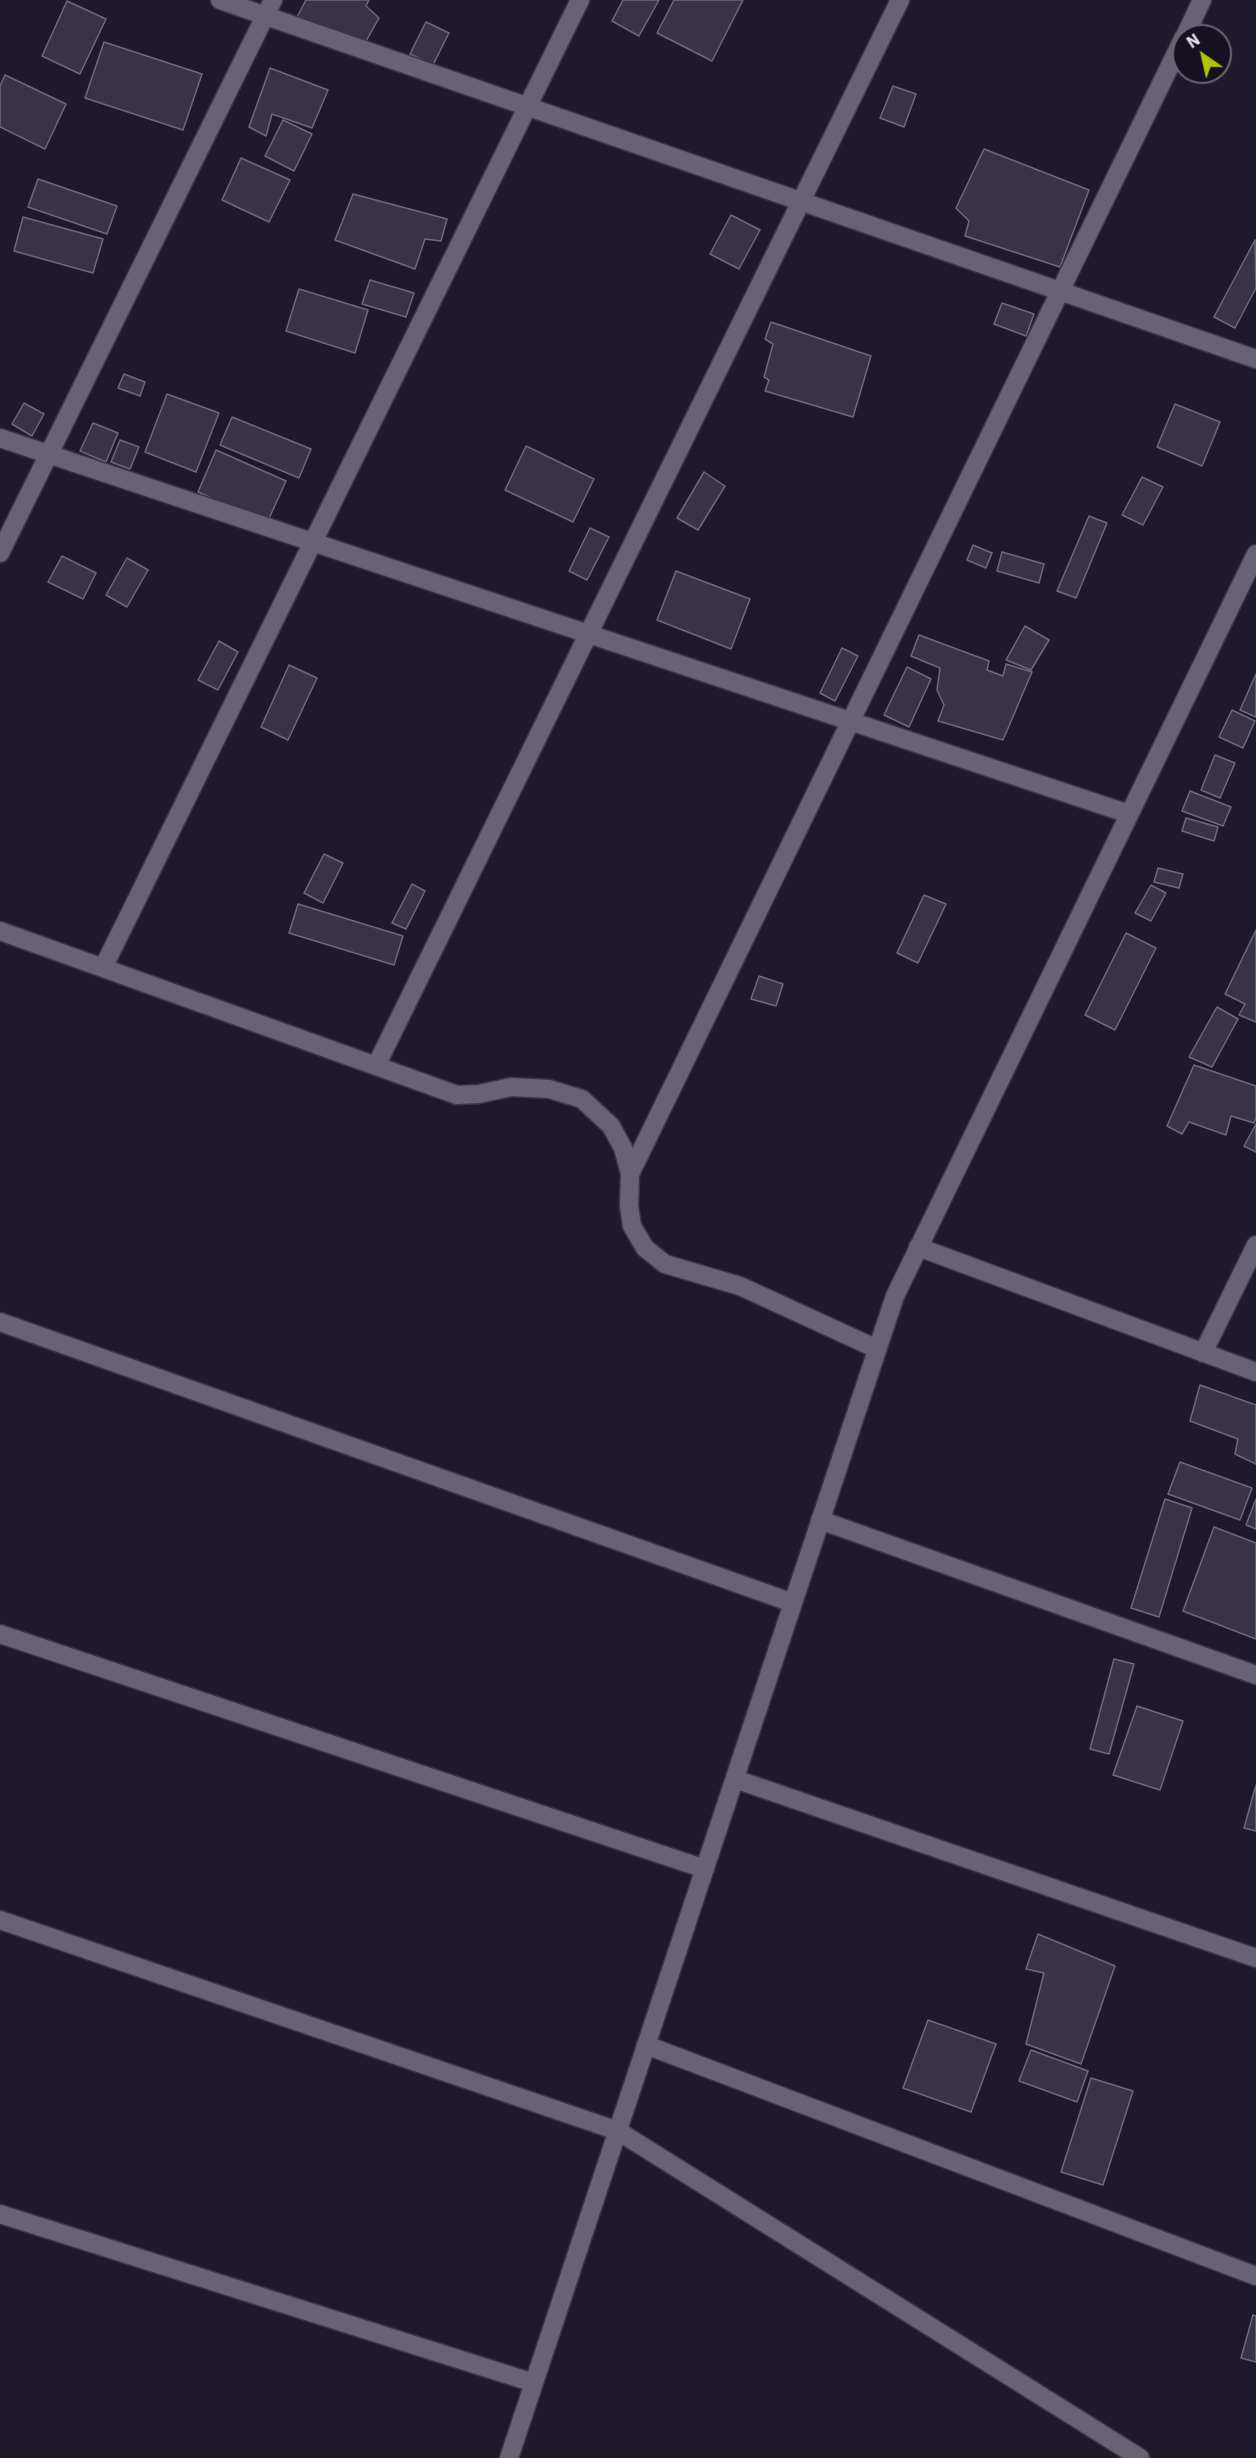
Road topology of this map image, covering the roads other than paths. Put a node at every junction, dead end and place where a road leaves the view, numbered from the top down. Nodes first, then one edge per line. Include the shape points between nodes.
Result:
1 (220, 0) edge
2 (580, 0) edge
3 (900, 0) edge
4 (1202, 0) edge
5 (269, 8) edge
6 (1190, 24) edge
7 (1172, 62) edge
8 (527, 106) junction
9 (801, 202) junction
10 (1060, 291) junction
11 (1256, 358) edge
12 (0, 438) edge
13 (49, 454) junction
14 (313, 542) junction
15 (0, 553) edge
16 (1256, 554) edge
17 (589, 633) junction
18 (851, 721) junction
19 (1129, 814) junction
20 (1, 935) edge
21 (103, 968) junction
22 (376, 1066) junction
23 (630, 1173) junction
24 (1256, 1245) edge
25 (918, 1247) junction
26 (0, 1322) edge
27 (877, 1349) junction
28 (1203, 1353) junction
29 (1256, 1372) edge
30 (820, 1520) junction
31 (793, 1603) junction
32 (0, 1634) edge
33 (1256, 1676) edge
34 (735, 1779) junction
35 (705, 1869) junction
36 (0, 1920) edge
37 (1256, 1958) edge
38 (646, 2045) junction
39 (618, 2131) junction
40 (0, 2214) edge
41 (1256, 2276) edge
42 (534, 2383) junction
43 (509, 2458) edge
44 (1140, 2458) edge

1 - 5 street
2 - 8 street
3 - 9 street
4 - 6 street
5 - 8 street
5 - 13 street
7 - 10 street
8 - 9 street
8 - 14 street
9 - 10 street
9 - 17 street
10 - 11 street
10 - 18 street
12 - 13 street
13 - 14 street
13 - 15 street
14 - 17 street
14 - 21 street
16 - 19 street
17 - 18 street
17 - 22 street
18 - 19 street
18 - 23 street
19 - 25 street
20 - 21 street
21 - 22 street
22 - 23 street via 457,1095 511,1087 549,1089 582,1100 611,1126
23 - 27 street via 632,1226 645,1248 666,1264 740,1286
24 - 28 street
25 - 27 street via 895,1296
25 - 28 street
26 - 31 street
27 - 30 street
28 - 29 street
30 - 31 street
30 - 33 street
31 - 34 street
32 - 35 street
34 - 35 street
34 - 37 street
35 - 38 street
36 - 39 street
38 - 39 street
38 - 41 street
39 - 42 street
39 - 44 street
40 - 42 street
42 - 43 street

